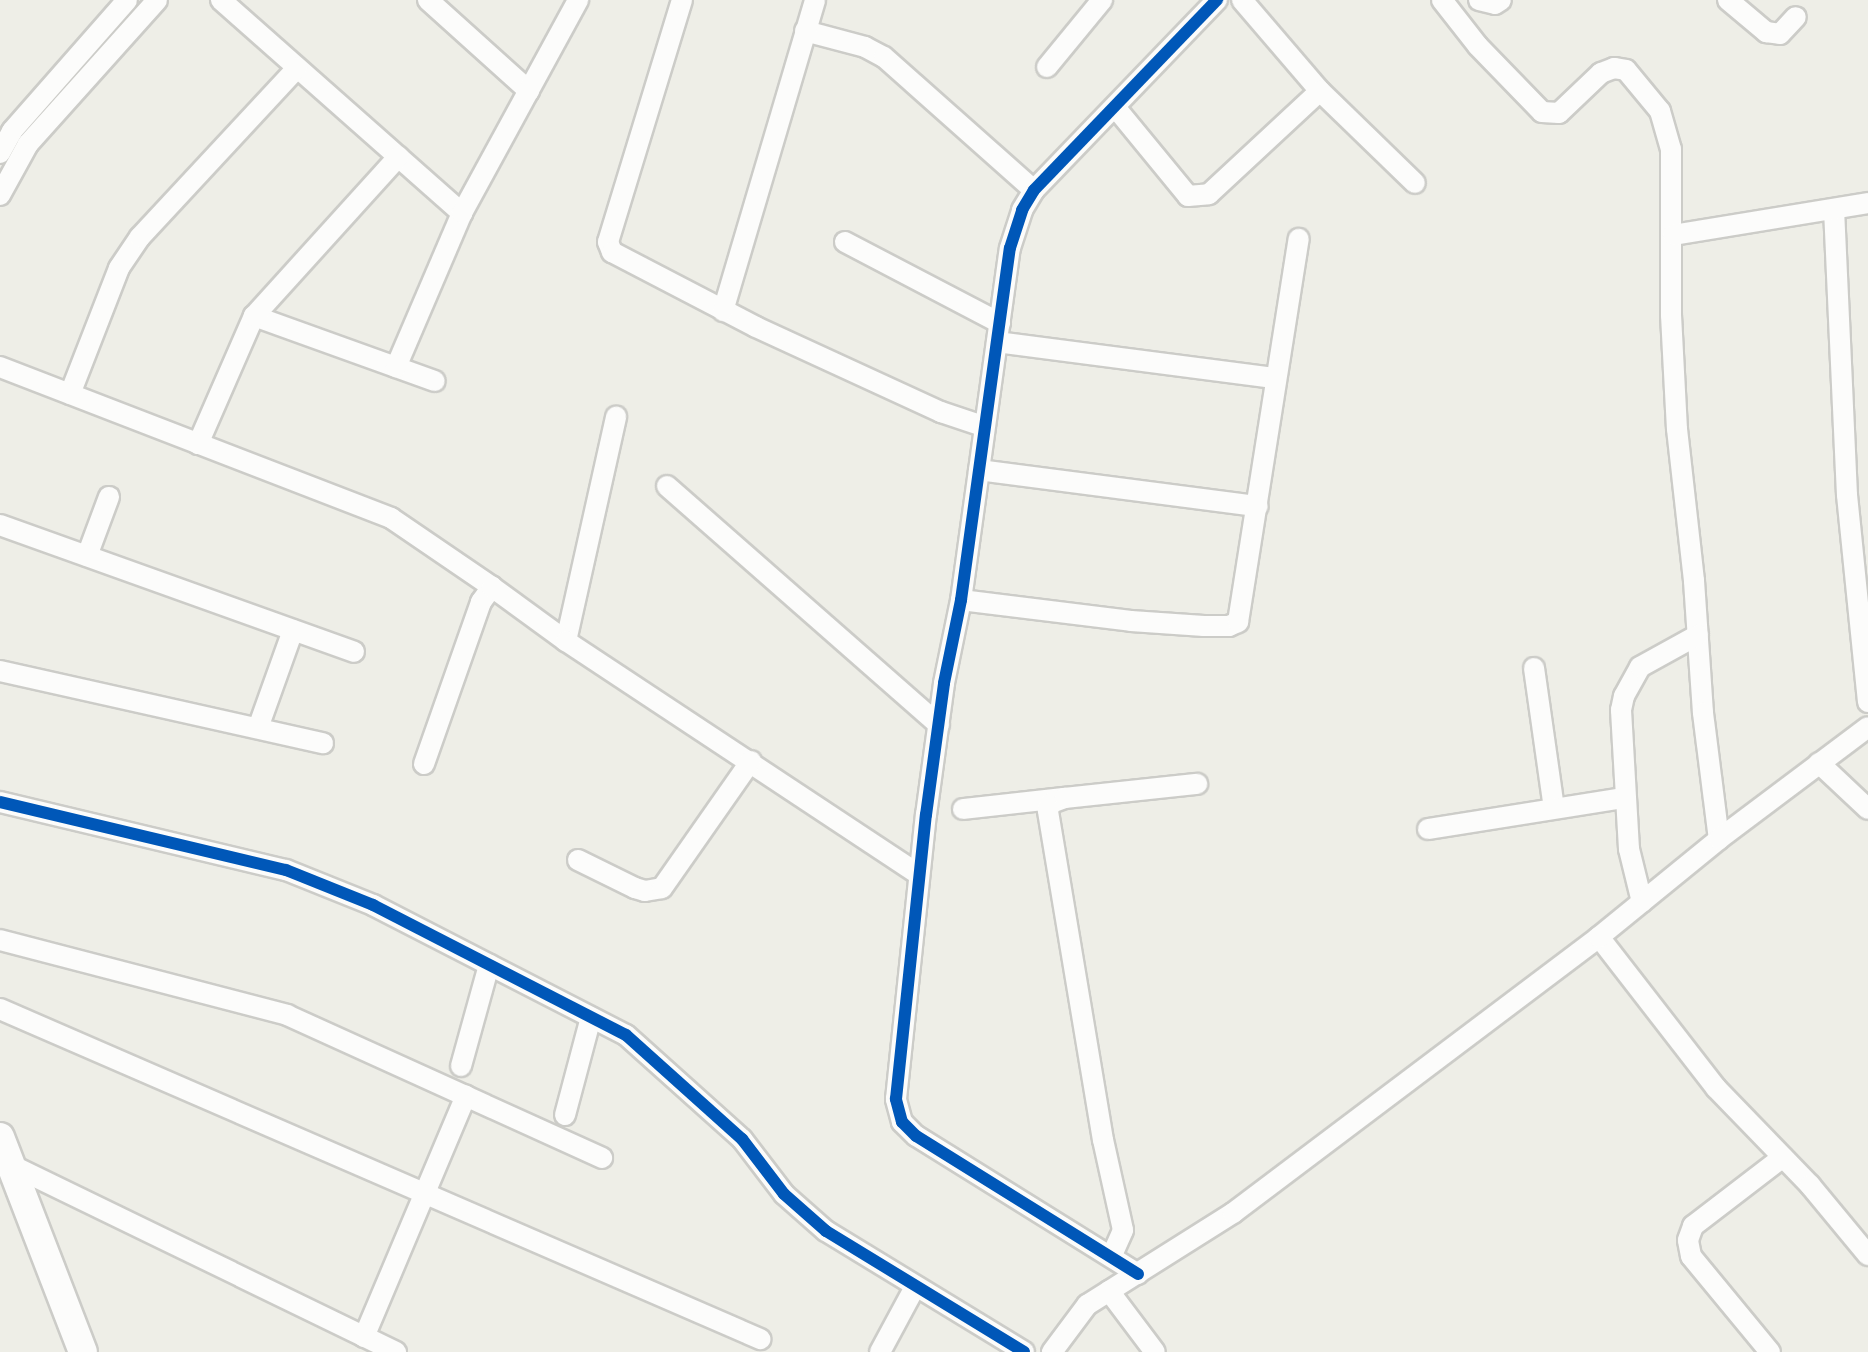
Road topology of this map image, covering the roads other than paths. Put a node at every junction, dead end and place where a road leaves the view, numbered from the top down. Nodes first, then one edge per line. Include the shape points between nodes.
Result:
1 (127, 0) edge
2 (157, 0) edge
3 (221, 0) edge
4 (428, 0) edge
5 (578, 0) edge
6 (682, 0) edge
7 (815, 0) edge
8 (1102, 0) edge
9 (1217, 0) edge
10 (1242, 0) edge
11 (1442, 0) edge
12 (1479, 0) edge
13 (1501, 0) edge
14 (1728, 0) edge
15 (1796, 17) dead end
16 (805, 31) junction
17 (1047, 67) dead end
18 (297, 68) junction
19 (529, 91) junction
20 (1320, 91) junction
21 (1115, 107) junction
22 (0, 153) edge
23 (398, 157) junction
24 (1415, 183) dead end
25 (1034, 190) junction
26 (0, 195) edge
27 (1868, 203) edge
28 (1834, 209) junction
29 (462, 213) junction
30 (1673, 235) junction
31 (1299, 239) dead end
32 (845, 242) dead end
33 (723, 311) junction
34 (254, 316) junction
35 (999, 333) junction
36 (0, 367) edge
37 (396, 367) junction
38 (1274, 378) junction
39 (435, 381) dead end
40 (70, 394) junction
41 (616, 417) dead end
42 (983, 426) junction
43 (198, 444) junction
44 (979, 470) junction
45 (667, 486) dead end
46 (109, 497) dead end
47 (1258, 506) junction
48 (0, 525) edge
49 (87, 556) junction
50 (492, 587) junction
51 (961, 600) junction
52 (293, 630) junction
53 (1698, 635) junction
54 (566, 641) junction
55 (354, 652) dead end
56 (1534, 668) dead end
57 (0, 671) edge
58 (1868, 702) edge
59 (939, 725) junction
60 (1868, 727) edge
61 (258, 728) junction
62 (323, 743) dead end
63 (751, 761) junction
64 (1819, 763) junction
65 (424, 764) dead end
66 (1197, 784) dead end
67 (1065, 798) junction
68 (1624, 798) junction
69 (0, 802) edge
70 (1554, 808) junction
71 (963, 809) dead end
72 (1868, 809) edge
73 (1428, 829) dead end
74 (1719, 839) junction
75 (578, 860) dead end
76 (918, 874) junction
77 (1642, 902) junction
78 (1599, 937) junction
79 (0, 940) edge
80 (489, 965) junction
81 (0, 1009) edge
82 (591, 1017) junction
83 (461, 1066) dead end
84 (466, 1096) junction
85 (565, 1115) dead end
86 (0, 1137) edge
87 (1783, 1157) junction
88 (602, 1158) dead end
89 (11, 1165) junction
90 (427, 1193) junction
91 (1112, 1255) junction
92 (1868, 1255) edge
93 (1138, 1274) junction
94 (915, 1287) junction
95 (1109, 1291) junction
96 (364, 1337) junction
97 (760, 1339) dead end
98 (85, 1350) edge
99 (396, 1352) edge
100 (880, 1352) edge
101 (1024, 1352) edge
102 (1052, 1352) edge
103 (1155, 1352) edge
104 (1770, 1352) edge

1 - 22 street via 12,131
2 - 26 street via 28,144
3 - 18 street
4 - 19 street
5 - 19 street
6 - 33 street via 608,242 623,260
7 - 16 street
8 - 17 street
9 - 21 street
10 - 20 street
11 - 30 street via 1542,112 1559,113 1601,73 1626,70 1660,111 1671,149
12 - 13 street
14 - 15 street via 1766,32 1780,34
16 - 25 street via 884,57
16 - 33 street
18 - 23 street
18 - 40 street via 140,237 119,268
19 - 29 street
20 - 21 street via 1209,194 1188,196
20 - 24 street
21 - 25 street
23 - 29 street
23 - 34 street
25 - 35 street via 1010,248
27 - 28 street
28 - 30 street
28 - 58 street via 1847,495
29 - 37 street
30 - 53 street via 1677,429
31 - 38 street
32 - 35 street
33 - 42 street via 941,412
34 - 37 street
34 - 43 street
35 - 38 street
35 - 42 street
36 - 40 street
37 - 39 street
38 - 47 street
40 - 43 street
41 - 54 street
42 - 44 street
43 - 50 street via 391,518
44 - 47 street
44 - 51 street
45 - 59 street
46 - 49 street
47 - 51 street via 1242,614 1229,626 1131,621
48 - 49 street
49 - 52 street
50 - 54 street
50 - 65 street via 481,602
51 - 59 street
52 - 55 street
52 - 61 street
53 - 68 street via 1640,667 1624,696
53 - 74 street
54 - 63 street
56 - 70 street
57 - 61 street
59 - 76 street
60 - 64 street
61 - 62 street
63 - 75 street via 662,888 635,888
63 - 76 street
64 - 72 street
64 - 74 street
66 - 67 street
67 - 71 street
67 - 91 street via 1051,803 1047,819 1123,1230
68 - 70 street
68 - 77 street
69 - 80 street via 286,870 373,905
70 - 73 street
74 - 77 street
76 - 91 street via 896,1099 902,1122 916,1136
77 - 78 street
78 - 87 street via 1707,1078
78 - 93 street via 1233,1213
79 - 84 street via 287,1015
80 - 82 street
80 - 83 street
81 - 90 street
82 - 85 street
82 - 94 street via 626,1035 742,1139 784,1194 826,1231
84 - 88 street
84 - 90 street
86 - 89 street
87 - 92 street
87 - 104 street via 1693,1226 1688,1240 1691,1256
89 - 96 street
89 - 98 street
90 - 96 street
90 - 97 street
91 - 93 street
93 - 95 street
94 - 100 street
94 - 101 street
95 - 102 street via 1087,1305
95 - 103 street
96 - 99 street

